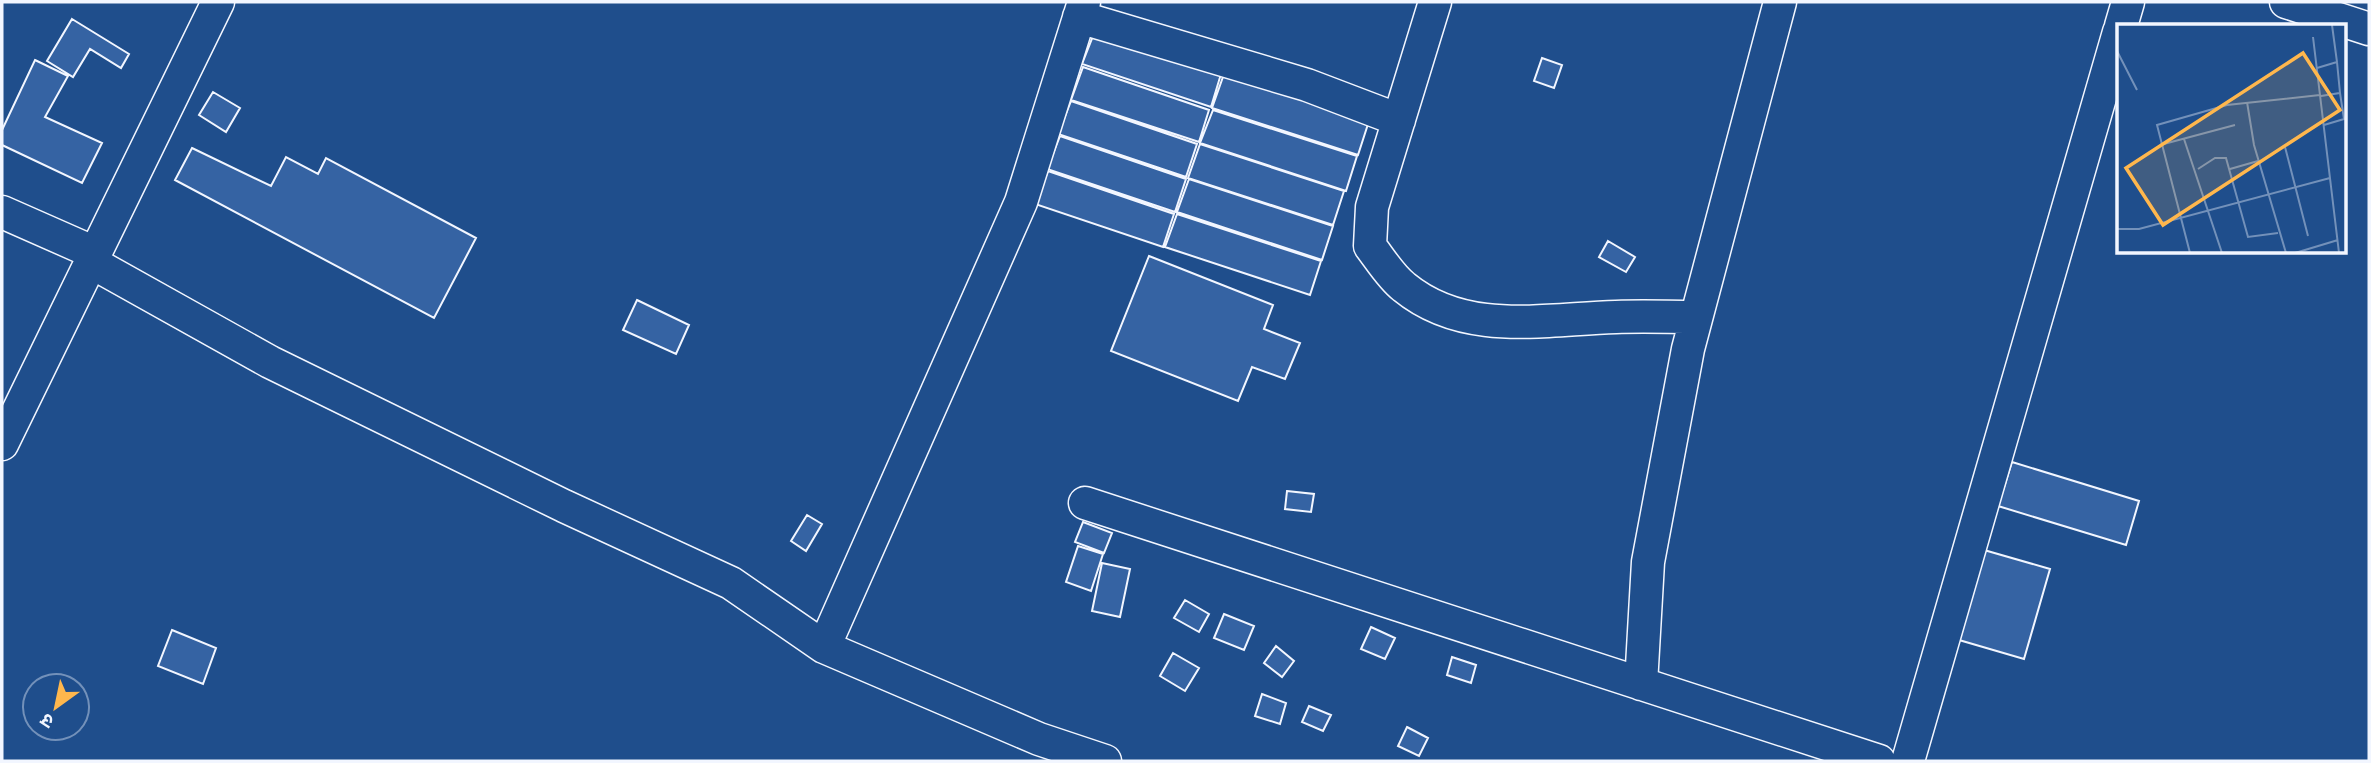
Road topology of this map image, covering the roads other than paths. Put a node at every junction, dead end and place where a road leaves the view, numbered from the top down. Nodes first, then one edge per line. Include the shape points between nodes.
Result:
1 (218, 2) edge
2 (1434, 2) edge
3 (1780, 2) edge
4 (2128, 2) edge
5 (2286, 2) edge
6 (1081, 9) edge
7 (2122, 24) edge
8 (2369, 29) edge
9 (2117, 39) edge
10 (1399, 120) junction
11 (2, 212) edge
12 (93, 258) junction
13 (1696, 317) junction
14 (2, 444) edge
15 (1085, 503) dead end
16 (824, 647) junction
17 (1641, 684) junction
18 (1105, 761) edge
19 (1879, 761) edge
20 (1908, 761) edge

1 - 12 street
2 - 10 street
3 - 13 street
4 - 7 street
5 - 8 street
6 - 10 street
6 - 16 street via 1021,202
9 - 20 street
10 - 13 street via 1372,206 1370,246 1402,286 1423,300 1469,318 1509,324
11 - 12 street
12 - 14 street
12 - 16 street via 270,362 731,583
13 - 17 street via 1648,562
15 - 17 street
16 - 18 street via 1039,739
17 - 19 street

